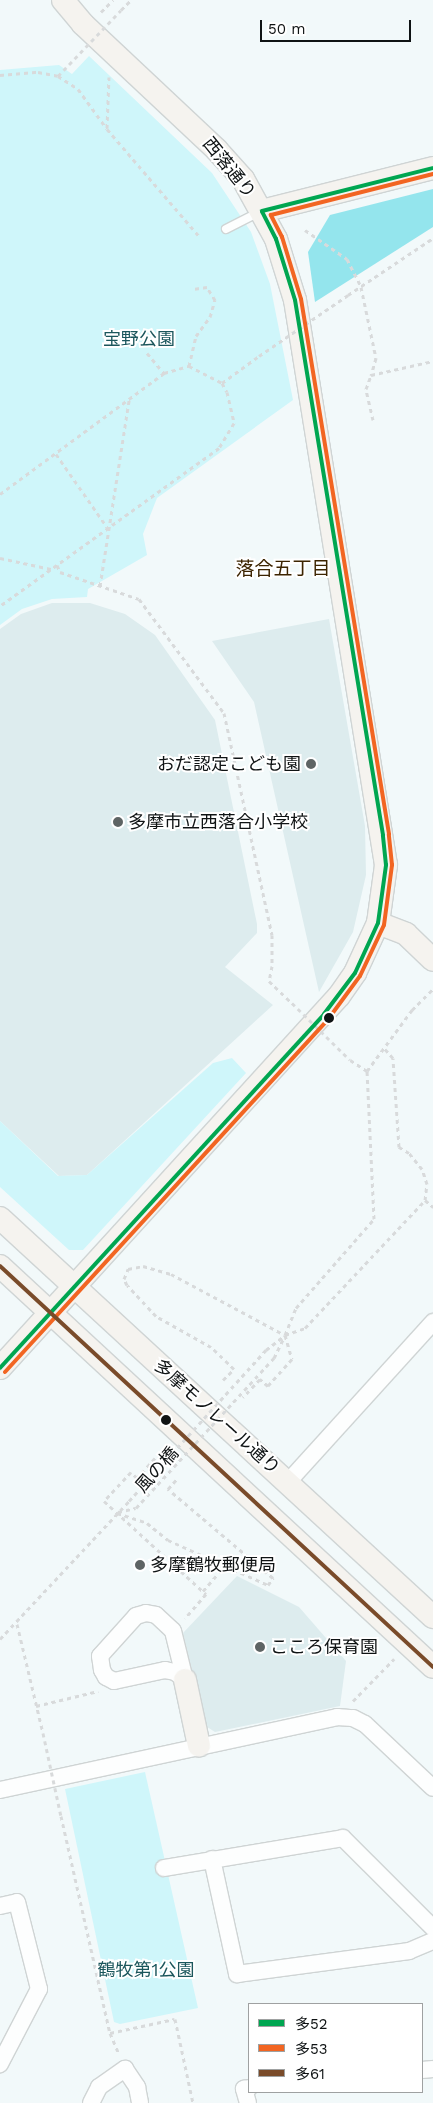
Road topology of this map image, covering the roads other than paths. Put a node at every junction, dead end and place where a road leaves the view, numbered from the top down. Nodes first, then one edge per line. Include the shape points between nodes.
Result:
1 (64, 0) edge
2 (433, 168) edge
3 (262, 211) junction
4 (226, 229) dead end
5 (378, 923) junction
6 (433, 960) edge
7 (0, 1218) edge
8 (0, 1266) edge
9 (74, 1287) junction
10 (50, 1313) junction
11 (433, 1322) edge
12 (0, 1368) edge
13 (288, 1482) junction
14 (433, 1617) edge
15 (178, 1652) junction
16 (433, 1667) edge
17 (162, 1670) junction
18 (185, 1680) junction
19 (199, 1746) junction
20 (433, 1788) edge
21 (0, 1790) edge
22 (212, 1859) junction
23 (164, 1868) dead end
24 (0, 1906) edge
25 (433, 1928) edge
26 (433, 1941) edge
27 (0, 2064) edge
28 (248, 2088) edge
29 (91, 2103) edge
30 (140, 2103) edge
31 (248, 2103) edge

1 - 3 street, 西落通り via 83,24 218,150 243,180
2 - 3 street
3 - 4 lane
3 - 5 street, 西落通り via 276,239 295,300 377,796 386,865
5 - 6 street via 406,934
5 - 9 street, 西落通り via 355,973 324,1014
7 - 9 street, 多摩モノレール通り
8 - 10 street, 多摩モノレール通り
9 - 10 street, 西落通り
9 - 13 street, 多摩モノレール通り
10 - 12 street, 西落通り
10 - 16 street, 多摩モノレール通り
11 - 13 street
13 - 14 street, 多摩モノレール通り
15 - 17 street via 170,1665
15 - 17 street via 174,1631 156,1615 146,1613 136,1616 100,1656 106,1677 114,1680
15 - 18 street
17 - 18 street via 175,1672
18 - 19 street
19 - 20 street via 337,1717 353,1718 365,1724
19 - 21 street
22 - 23 street
22 - 25 street via 343,1838
22 - 26 street via 237,1974 409,1952
24 - 27 street via 17,1902 39,1989
28 - 31 street via 244,2089
29 - 30 street via 99,2087 125,2069 137,2087

